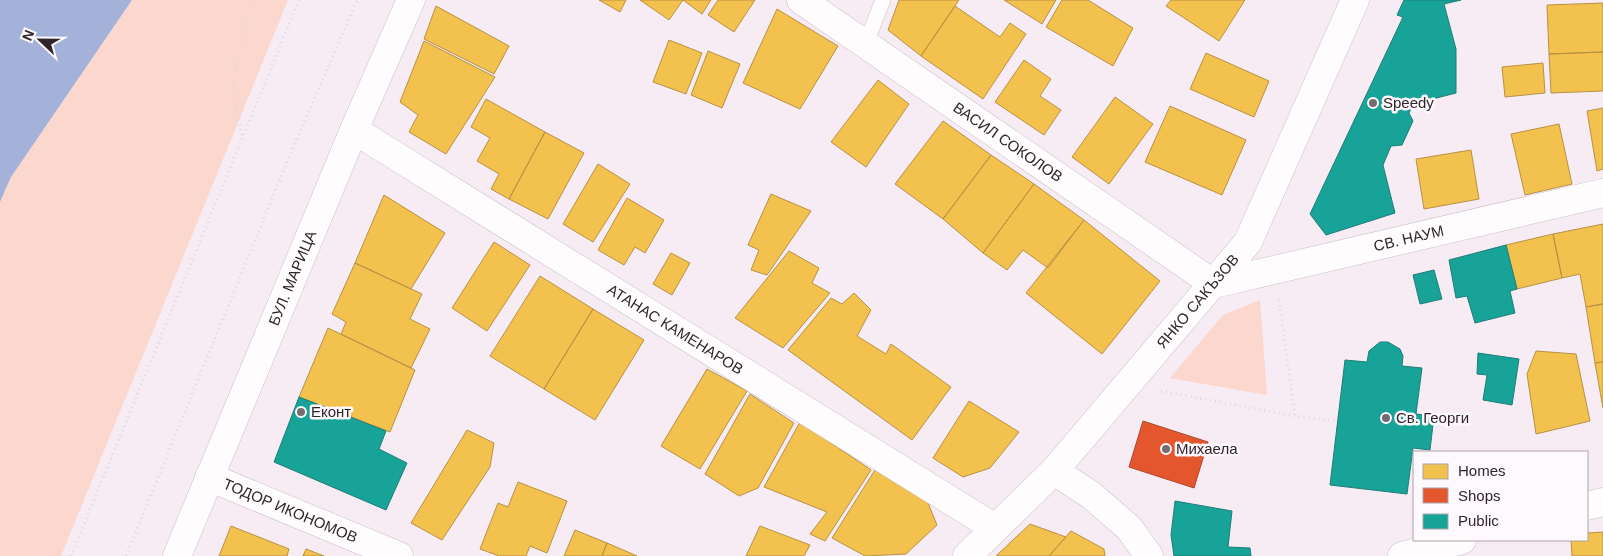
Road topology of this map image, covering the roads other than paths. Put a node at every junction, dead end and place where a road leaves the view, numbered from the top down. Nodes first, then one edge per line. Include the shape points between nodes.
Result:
1 (411, 0) edge
2 (801, 0) edge
3 (883, 0) edge
4 (1355, 0) edge
5 (866, 43) junction
6 (354, 130) junction
7 (1603, 193) edge
8 (1214, 284) junction
9 (1054, 471) junction
10 (209, 477) junction
11 (1603, 502) edge
12 (1588, 506) edge
13 (995, 528) junction
14 (1458, 541) edge
15 (177, 556) edge
16 (399, 556) edge
17 (967, 556) edge
18 (1149, 556) edge
19 (1402, 556) edge

1 - 6 street, БУЛ. МАРИЦА
2 - 5 street, ВАСИЛ СОКОЛОВ
3 - 5 lane
4 - 8 street, ЯНКО САКЪЗОВ via 1248,242
5 - 8 street, ВАСИЛ СОКОЛОВ
6 - 10 street, БУЛ. МАРИЦА
6 - 13 street, АТАНАС КАМЕНАРОВ
7 - 8 street, СВ. НАУМ
8 - 9 street, ЯНКО САКЪЗОВ
9 - 13 street, ЯНКО САКЪЗОВ
9 - 18 street via 1091,495 1130,528
10 - 15 street, БУЛ. МАРИЦА
10 - 16 street, ТОДОР ИКОНОМОВ
11 - 12 street
13 - 17 street, ЯНКО САКЪЗОВ
14 - 19 street

